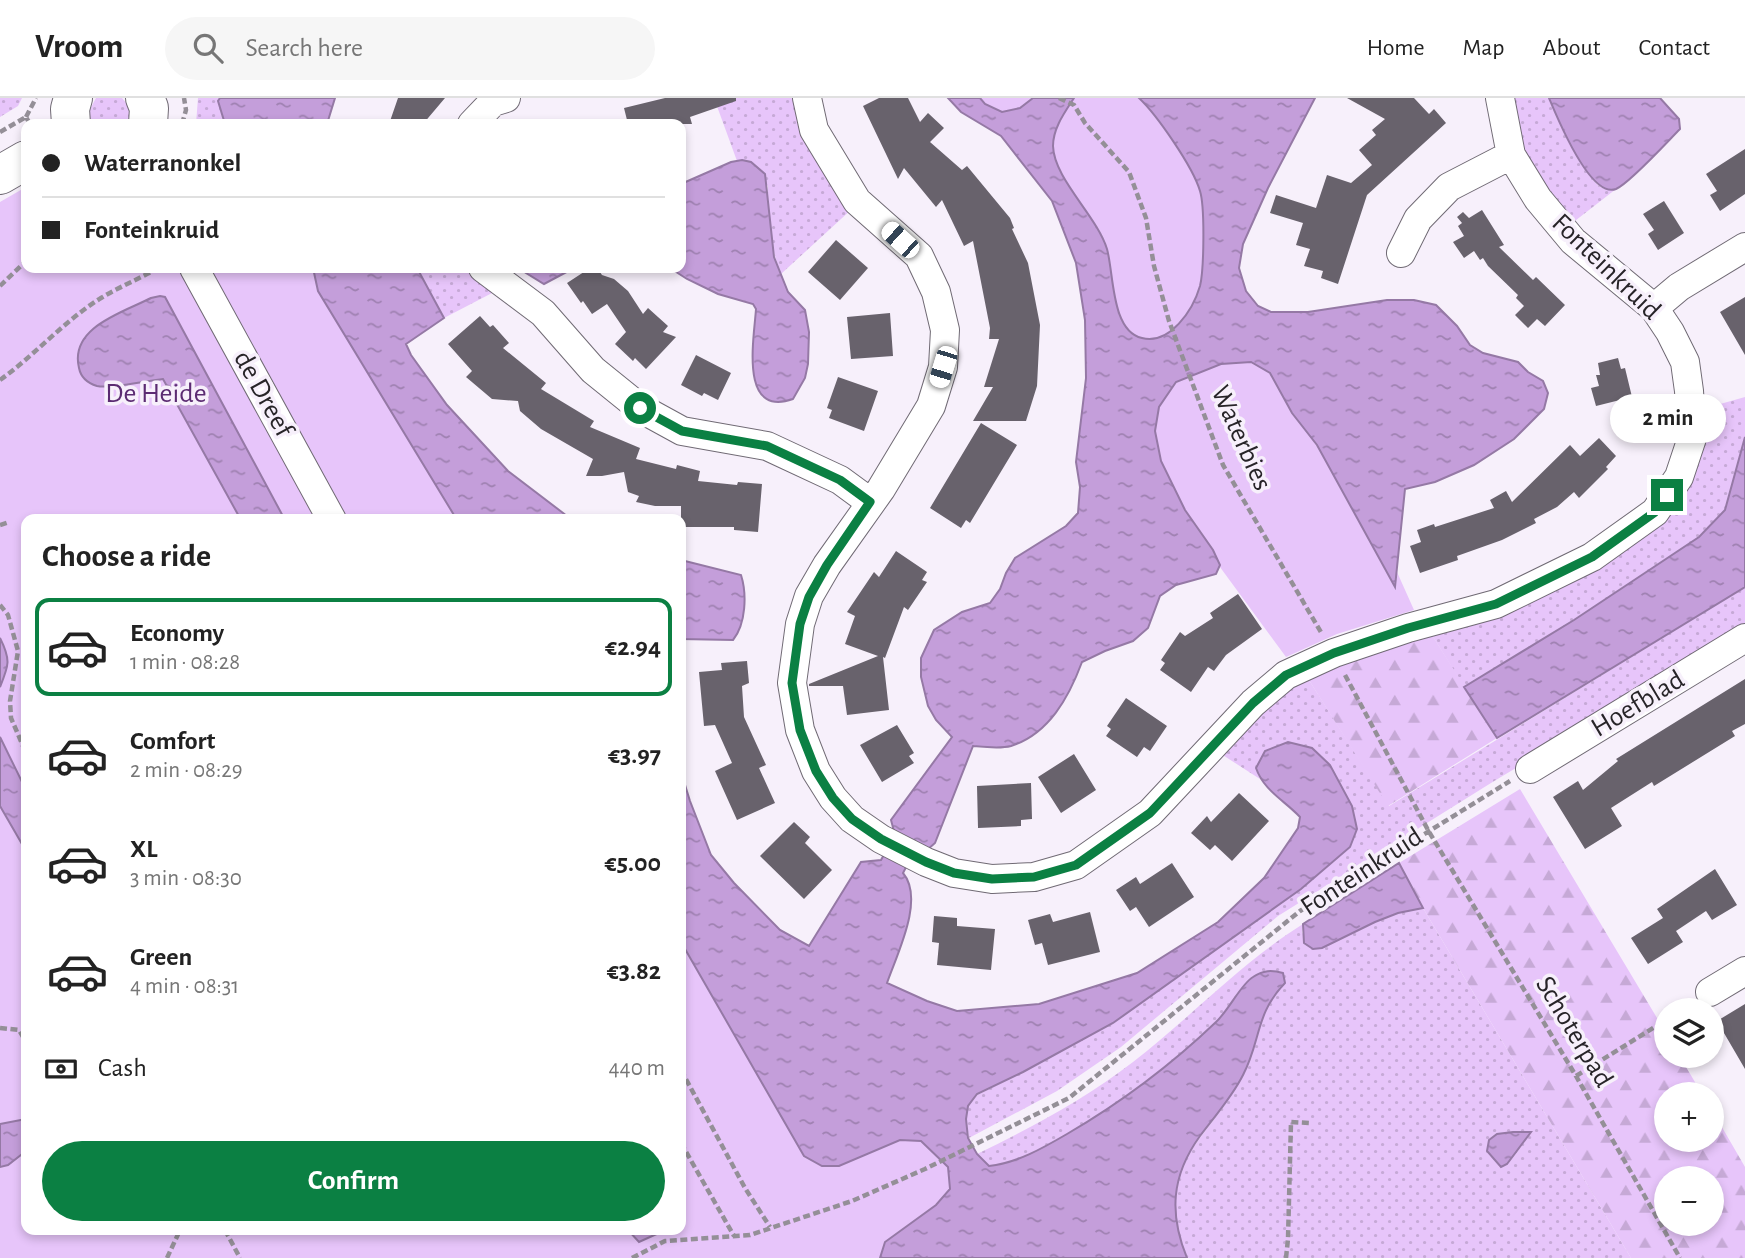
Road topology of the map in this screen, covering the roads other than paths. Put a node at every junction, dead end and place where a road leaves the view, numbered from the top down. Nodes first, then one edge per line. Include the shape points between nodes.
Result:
1 (73, 98) edge
2 (145, 98) edge
3 (506, 98) edge
4 (807, 98) edge
5 (1500, 98) edge
6 (71, 119) edge
7 (148, 119) edge
8 (477, 119) edge
9 (1511, 155) junction
10 (21, 163) edge
11 (0, 175) edge
12 (1745, 247) edge
13 (1401, 253) dead end
14 (197, 273) edge
15 (490, 273) edge
16 (1654, 308) junction
17 (870, 502) junction
18 (329, 514) edge
19 (1745, 638) edge
20 (1530, 769) road end
21 (1745, 971) edge
22 (1710, 992) dead end

1 - 6 main road
2 - 7 main road
3 - 8 street via 493,102
4 - 17 street, Fonteinkruid via 814,130 857,201 919,257 936,292 945,330 943,367 931,406
5 - 9 street, Fonteinkruid
9 - 13 street via 1449,187 1418,219
9 - 16 street, Fonteinkruid via 1538,199 1573,241
10 - 11 main road
12 - 16 street via 1679,287
14 - 18 street, de Dreef
15 - 17 street via 543,313 593,370 640,408 682,431 767,446 840,480
16 - 17 street, Fonteinkruid via 1685,362 1692,438 1679,477 1655,512 1592,557 1496,604 1334,653 1286,675 1253,703 1150,813 1076,865 1034,877 992,879 954,873 926,862 852,819 816,771 800,730 792,683 800,624 827,565
19 - 20 street, Hoefblad
21 - 22 street

